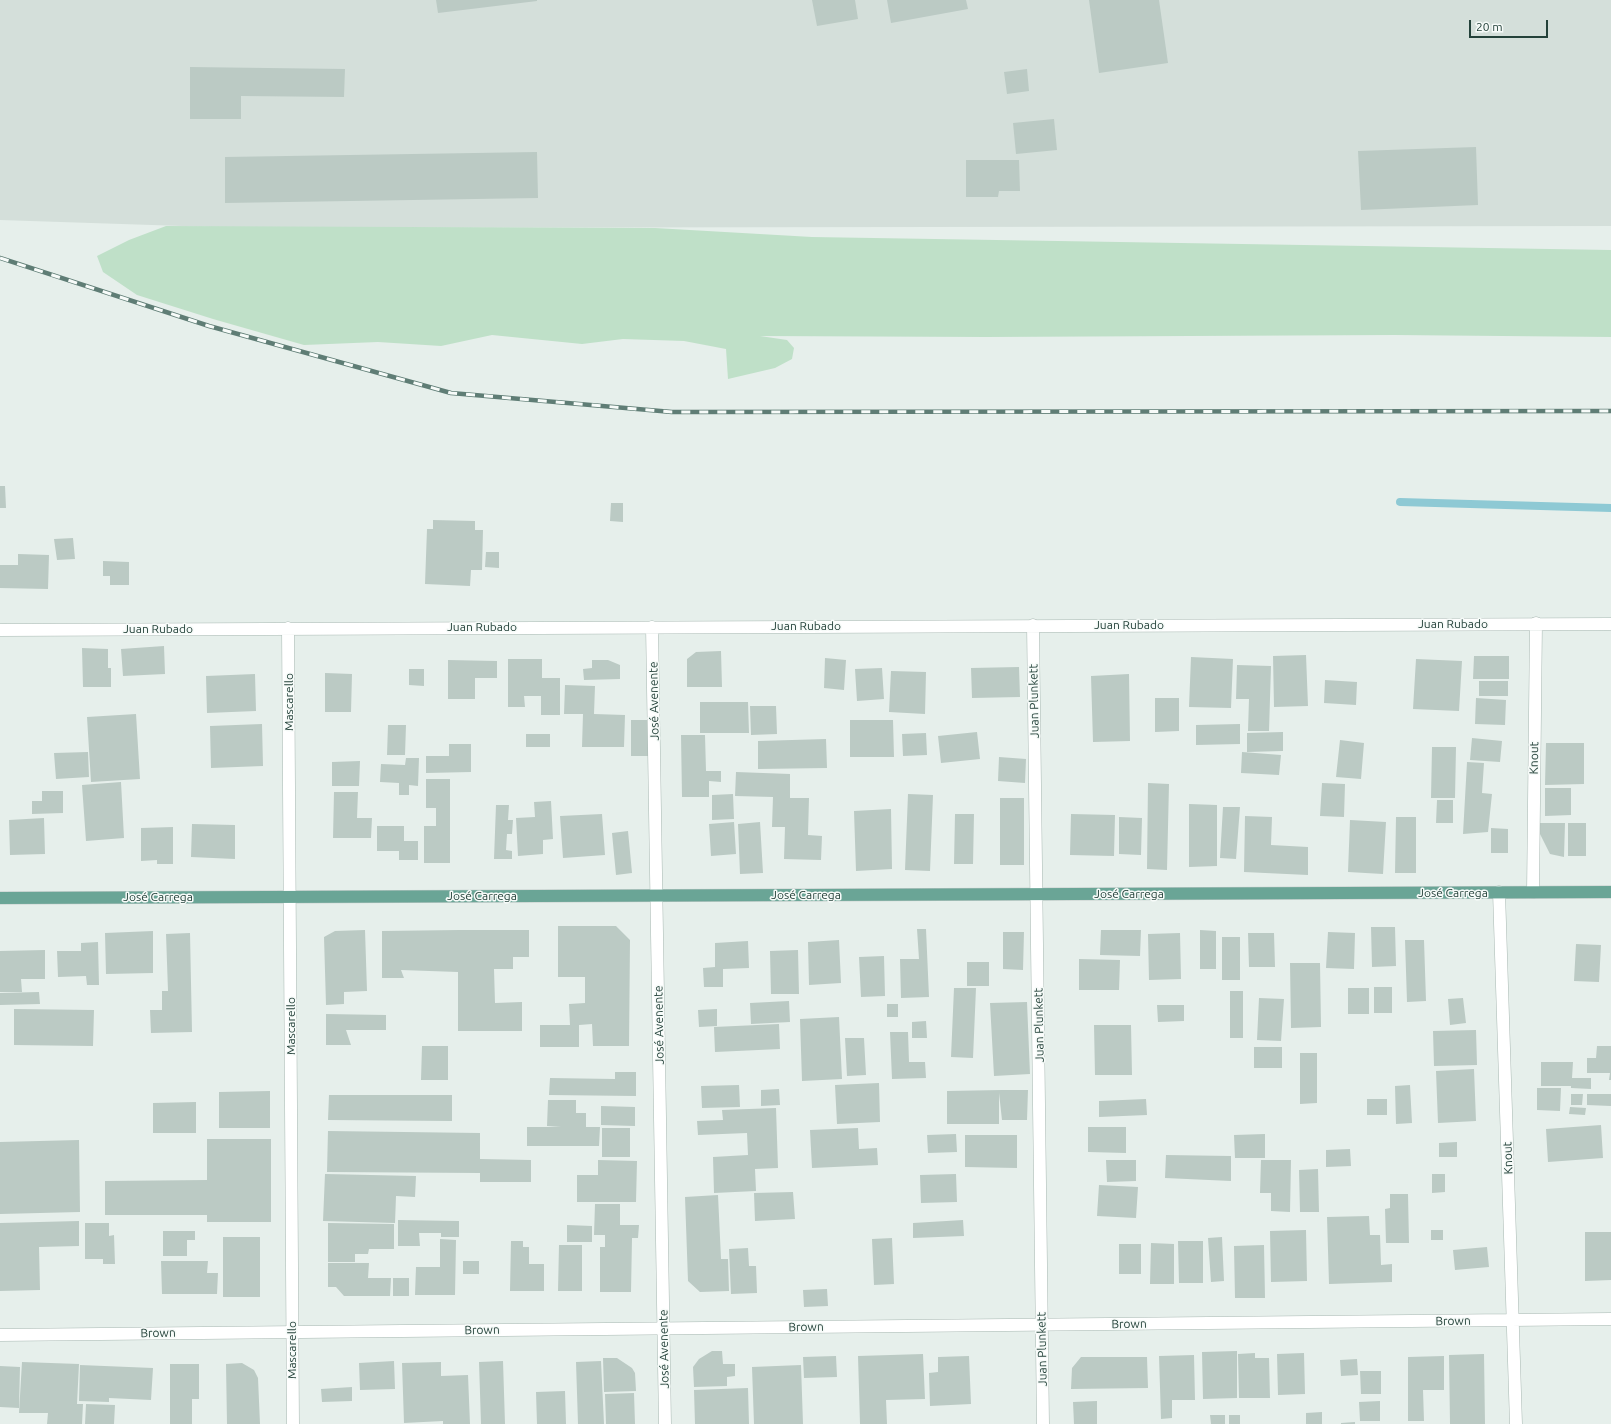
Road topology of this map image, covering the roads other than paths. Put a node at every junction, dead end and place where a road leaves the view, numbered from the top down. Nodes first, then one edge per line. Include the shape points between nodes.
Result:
1 (1536, 623) junction
2 (1611, 624) edge
3 (1033, 625) junction
4 (652, 627) junction
5 (288, 628) junction
6 (0, 630) edge
7 (1499, 892) junction
8 (1533, 892) junction
9 (1611, 892) edge
10 (1038, 894) junction
11 (658, 896) junction
12 (290, 897) junction
13 (0, 898) edge
14 (1611, 1319) edge
15 (1513, 1320) junction
16 (1042, 1324) junction
17 (664, 1328) junction
18 (292, 1332) junction
19 (0, 1335) edge
20 (293, 1424) edge
21 (665, 1424) edge
22 (1043, 1424) edge
23 (1516, 1424) edge

1 - 2 street, Juan Rubado
1 - 3 street, Juan Rubado
1 - 8 street, Knout
3 - 4 street, Juan Rubado
3 - 10 street, Juan Plunkett
4 - 5 street, Juan Rubado
4 - 11 street, José Avenente
5 - 6 street, Juan Rubado
5 - 12 street, Mascarello
7 - 8 main road, José Carrega
7 - 10 main road, José Carrega
7 - 15 street, Knout
8 - 9 main road, José Carrega
10 - 11 main road, José Carrega
10 - 16 street, Juan Plunkett
11 - 12 main road, José Carrega
11 - 17 street, José Avenente
12 - 13 main road, José Carrega
12 - 18 street, Mascarello
14 - 15 street, Brown
15 - 16 street, Brown
15 - 23 street, Knout
16 - 17 street, Brown
16 - 22 street, Juan Plunkett
17 - 18 street, Brown
17 - 21 street, José Avenente
18 - 19 street, Brown
18 - 20 street, Mascarello

